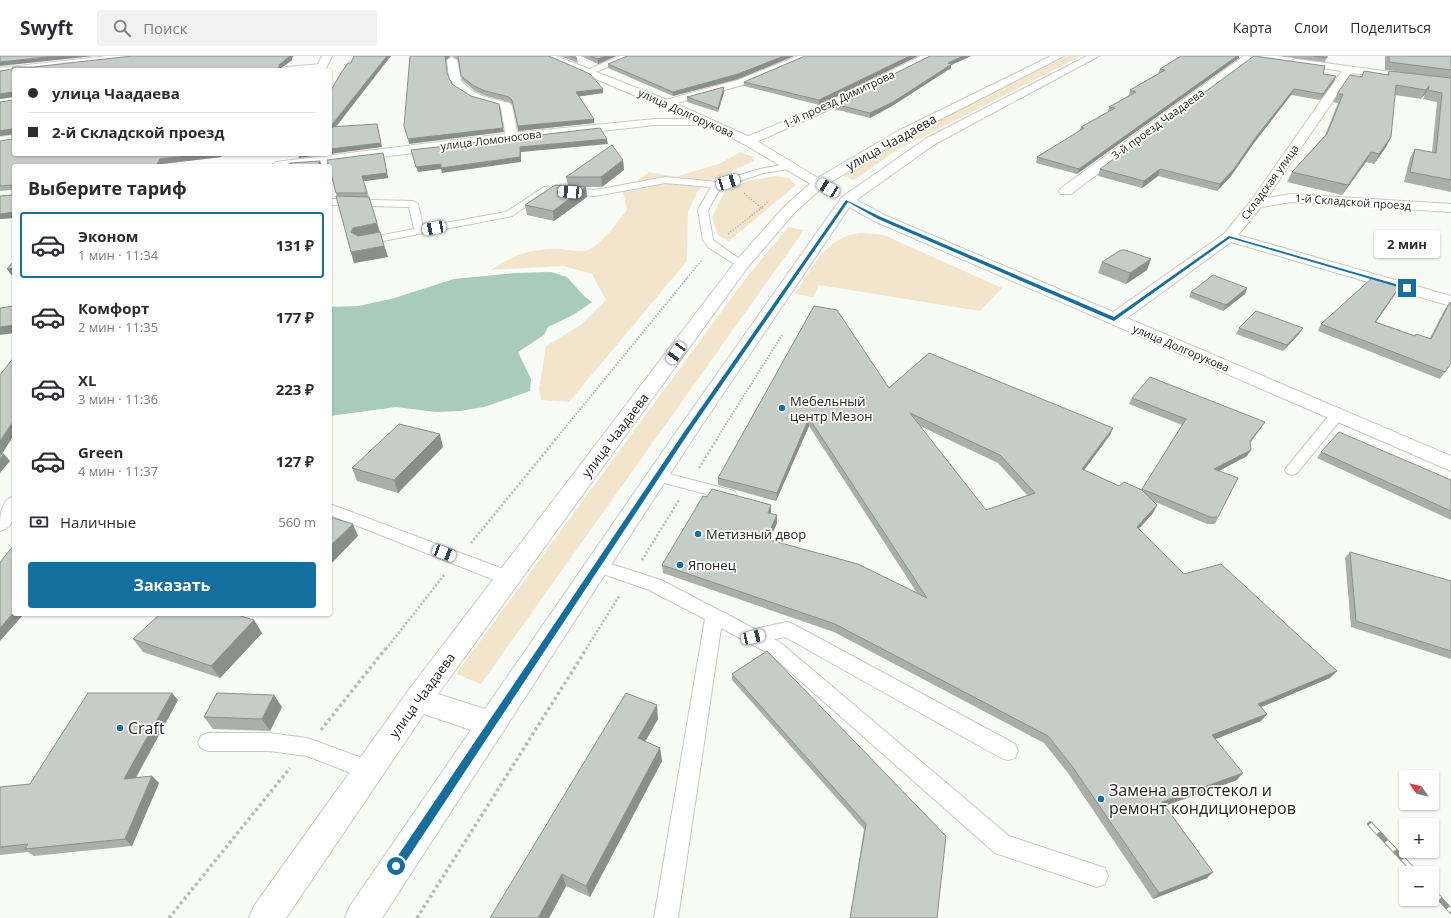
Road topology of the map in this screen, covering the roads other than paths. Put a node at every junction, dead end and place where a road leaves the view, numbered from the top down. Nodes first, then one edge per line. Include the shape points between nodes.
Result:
1 (134, 56) edge
2 (327, 56) edge
3 (547, 56) edge
4 (629, 56) edge
5 (806, 56) edge
6 (929, 56) edge
7 (1058, 56) edge
8 (1094, 56) edge
9 (1250, 57) edge
10 (452, 60) dead end
11 (1288, 62) edge
12 (27, 68) edge
13 (321, 68) edge
14 (1349, 69) junction
15 (12, 70) edge
16 (0, 71) edge
17 (587, 72) junction
18 (1451, 83) edge
19 (666, 103) junction
20 (706, 122) junction
21 (512, 137) junction
22 (12, 139) edge
23 (0, 141) edge
24 (748, 141) junction
25 (292, 164) edge
26 (792, 166) junction
27 (717, 185) junction
28 (1066, 191) dead end
29 (833, 192) junction
30 (332, 202) edge
31 (1256, 204) junction
32 (1451, 208) edge
33 (419, 231) junction
34 (1229, 237) junction
35 (361, 242) edge
36 (741, 265) junction
37 (1451, 301) edge
38 (1114, 319) junction
39 (1337, 415) junction
40 (1451, 464) edge
41 (1292, 470) dead end
42 (658, 476) junction
43 (746, 500) edge
44 (12, 507) edge
45 (332, 510) edge
46 (0, 523) edge
47 (598, 566) junction
48 (508, 578) junction
49 (714, 616) junction
50 (753, 637) junction
51 (418, 700) junction
52 (491, 724) junction
53 (208, 742) dead end
54 (1008, 751) dead end
55 (369, 770) junction
56 (1097, 876) dead end
57 (266, 918) edge
58 (362, 918) edge
59 (666, 918) edge

1 - 12 street
2 - 13 street
3 - 17 street, улица Долгорукова
4 - 17 street
5 - 19 street via 742,82
6 - 24 street, 1-й проезд Димитрова via 822,109
7 - 29 street, улица Чаадаева via 902,134
8 - 29 street, улица Чаадаева
9 - 28 street, 3-й проезд Чаадаева
10 - 21 street via 456,82 470,94 508,108
11 - 14 street
14 - 18 street
14 - 31 street, Складская улица
15 - 16 street
17 - 19 street, улица Долгорукова
19 - 20 street, улица Долгорукова
20 - 21 street, улица Ломоносова via 655,122
20 - 24 street, улица Долгорукова
21 - 25 street, улица Ломоносова
22 - 23 street
24 - 26 street, улица Долгорукова
26 - 27 lane via 763,171
26 - 29 street, улица Долгорукова
27 - 33 lane via 665,180 596,193 544,190 509,214
27 - 36 lane via 703,210 708,240
29 - 36 street, улица Чаадаева via 784,216
29 - 38 street, улица Долгорукова via 879,218
29 - 42 street, улица Чаадаева
30 - 33 lane via 412,204
31 - 32 street, 1-й Складской проезд via 1291,198
31 - 34 street, Складская улица
33 - 35 lane
34 - 37 street
34 - 38 street, Складская улица
36 - 48 street, улица Чаадаева
38 - 39 street, улица Долгорукова
39 - 40 street, улица Долгорукова
39 - 41 lane
42 - 43 lane
42 - 47 street, улица Чаадаева
44 - 46 street
45 - 48 lane
47 - 49 lane via 655,585
47 - 52 street, улица Чаадаева
48 - 51 street, улица Чаадаева
49 - 50 lane
49 - 59 lane
50 - 54 lane via 787,629
50 - 56 lane via 776,649 1003,845
51 - 52 street
51 - 55 street, улица Чаадаева
52 - 58 street, улица Чаадаева
53 - 55 lane via 269,742 307,747
55 - 57 street, улица Чаадаева

